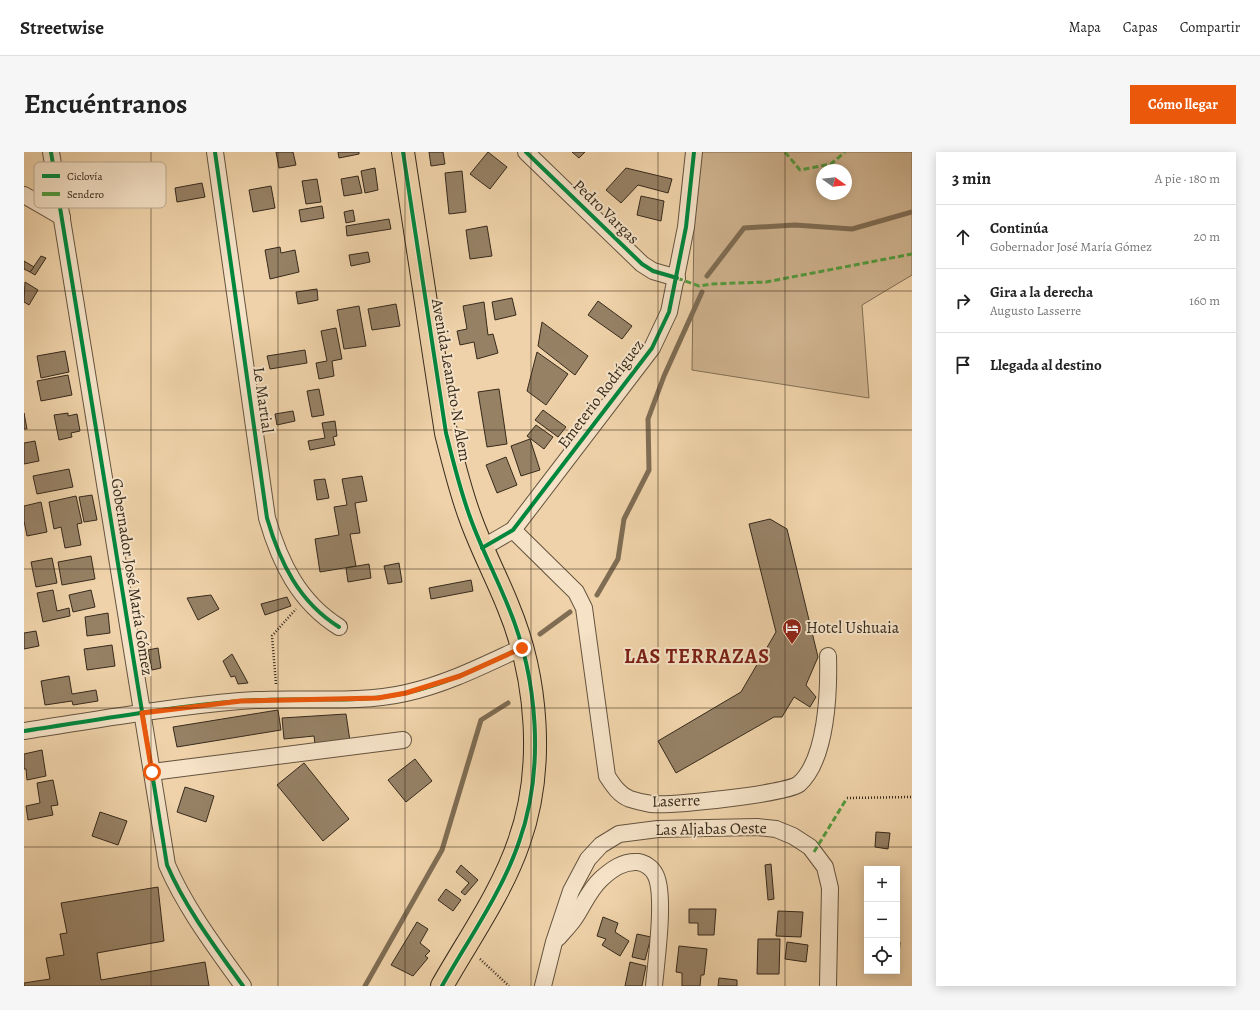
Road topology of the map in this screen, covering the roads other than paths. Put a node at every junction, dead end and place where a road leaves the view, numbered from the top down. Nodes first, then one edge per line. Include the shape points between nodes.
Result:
1 (51, 152) edge
2 (215, 152) edge
3 (403, 152) edge
4 (526, 152) edge
5 (694, 152) edge
6 (53, 162) edge
7 (24, 195) edge
8 (34, 201) edge
9 (46, 208) edge
10 (60, 208) edge
11 (62, 217) junction
12 (676, 278) junction
13 (513, 530) junction
14 (482, 548) junction
15 (339, 628) dead end
16 (522, 648) junction
17 (828, 656) dead end
18 (142, 713) junction
19 (24, 731) edge
20 (404, 740) dead end
21 (152, 772) junction
22 (554, 942) junction
23 (548, 967) junction
24 (243, 986) edge
25 (442, 986) edge
26 (532, 986) edge
27 (543, 986) edge
28 (654, 986) edge
29 (828, 986) edge

1 - 6 street, Gobernador José María Gómez
2 - 15 street, Le Martial via 267,518 275,547 292,581 325,618
3 - 14 highway, Avenida Leandro N. Alem via 446,433 454,468
4 - 12 street, Pedro Vargas via 642,264 653,271
5 - 12 street, Emeterio Rodríguez via 686,227
7 - 8 street
9 - 11 street
10 - 11 street, Gobernador José María Gómez
11 - 18 street, Gobernador José María Gómez
12 - 13 street, Emeterio Rodríguez via 669,312 652,348
13 - 14 street, Emeterio Rodríguez
13 - 17 street, Laserre via 576,592 584,608 607,776 615,788 629,799 651,804 687,803 782,791 798,784 809,771 825,725 829,686
14 - 16 highway, Avenida Leandro N. Alem via 509,607
16 - 18 street via 460,676 406,693 378,698 241,701
16 - 25 highway, Avenida Leandro N. Alem via 534,719 536,757 531,799 519,843 501,884
18 - 19 street
18 - 21 street, Gobernador José María Gómez
20 - 21 street
21 - 24 street, Gobernador José María Gómez via 167,865 175,883 214,946
22 - 23 street, Las Aljabas Oeste
22 - 28 street via 573,920 600,880 618,865 641,862 650,867 658,883
22 - 29 street, Las Aljabas Oeste via 571,891 588,859 601,844 619,834 658,829 776,829 810,847 825,867 830,888
23 - 26 street
23 - 27 street, Las Aljabas Oeste

